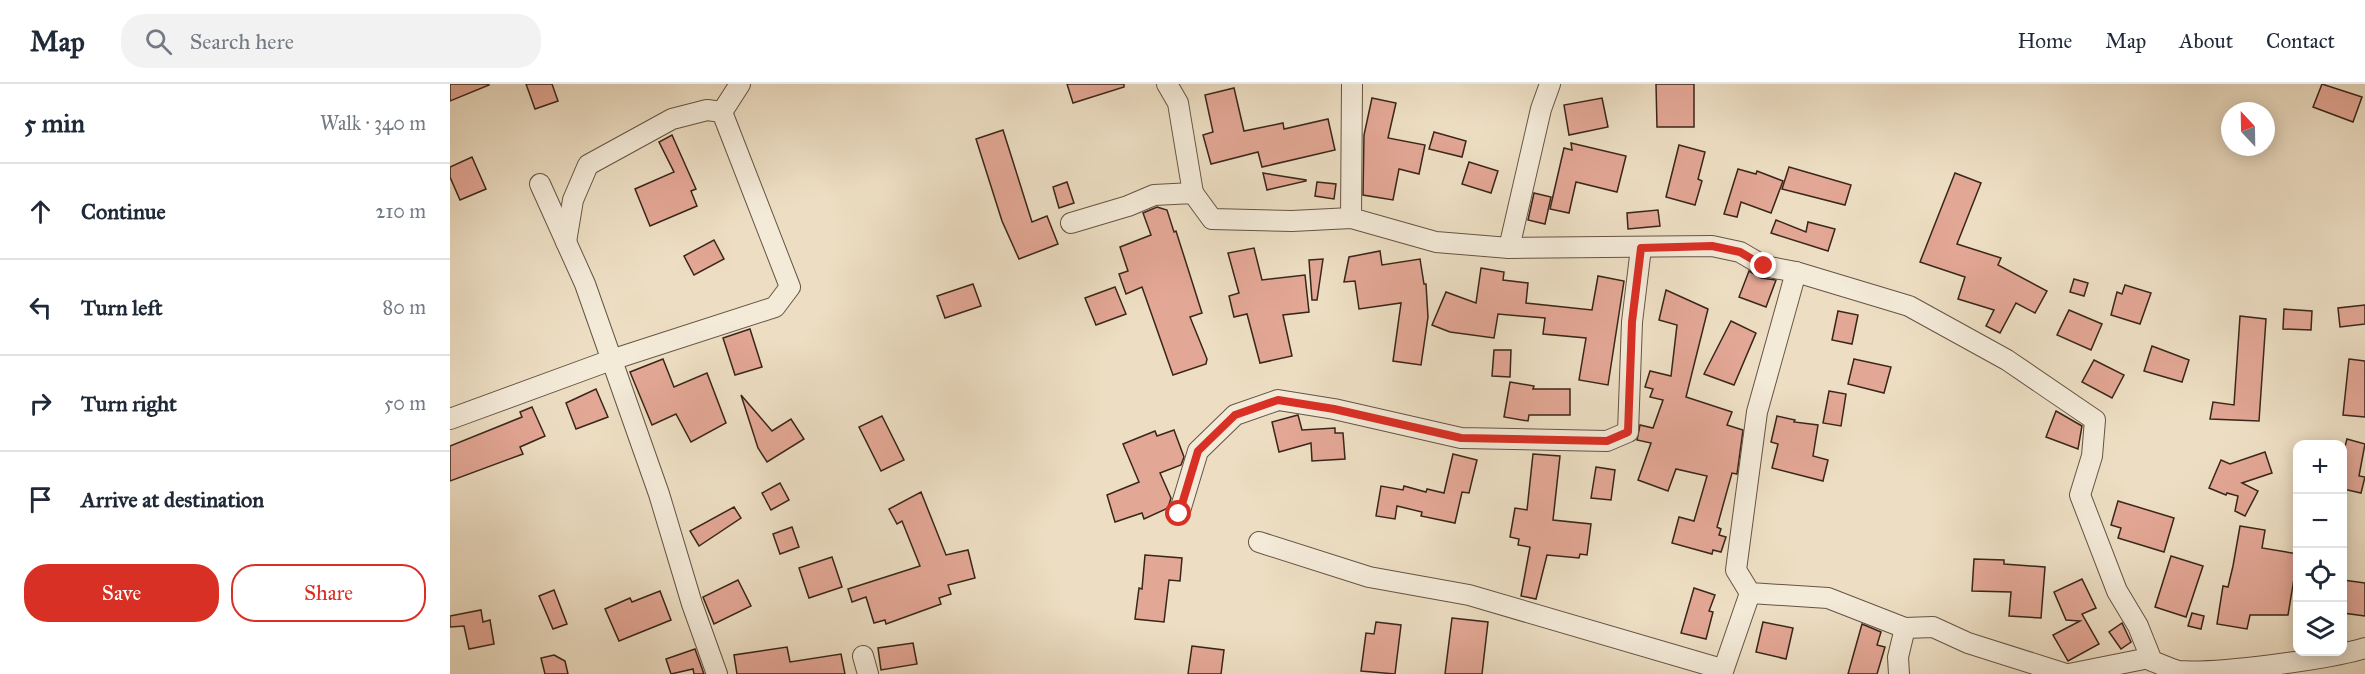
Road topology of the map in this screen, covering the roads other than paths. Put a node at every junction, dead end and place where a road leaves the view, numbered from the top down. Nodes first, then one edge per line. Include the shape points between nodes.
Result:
1 (740, 84) edge
2 (1167, 84) edge
3 (1352, 84) edge
4 (1550, 84) edge
5 (723, 112) junction
6 (540, 184) dead end
7 (1193, 193) junction
8 (1351, 218) junction
9 (1071, 223) dead end
10 (566, 242) junction
11 (1509, 248) junction
12 (1641, 248) junction
13 (1796, 272) junction
14 (611, 360) junction
15 (450, 419) edge
16 (1179, 514) dead end
17 (1259, 542) dead end
18 (1750, 593) junction
19 (1905, 628) junction
20 (2365, 648) edge
21 (2149, 658) junction
22 (2287, 669) edge
23 (1722, 671) edge
24 (717, 674) edge
25 (1899, 674) edge
26 (2068, 674) edge

1 - 5 street
2 - 7 street via 1178,103
3 - 8 street
4 - 11 street
5 - 10 street via 707,110 672,119 588,165 573,200
5 - 14 street via 790,287 775,307
6 - 10 street
7 - 8 street via 1212,219 1292,222
7 - 9 street via 1154,195
8 - 11 street via 1436,242
10 - 14 street
11 - 12 street
12 - 13 street via 1712,246 1740,252 1764,266
12 - 16 street via 1632,322 1628,432 1607,441 1461,438 1278,400 1235,415 1198,451
13 - 18 street via 1757,412 1736,570
13 - 21 street via 1910,306 2007,360 2095,420 2092,456 2080,495 2117,591 2138,626
14 - 15 street
14 - 24 street
17 - 23 street via 1369,577 1469,595
18 - 19 street via 1828,598
18 - 23 street
19 - 25 street
19 - 26 street via 1933,627 1968,643
20 - 22 street
21 - 22 street via 2180,671
21 - 26 street

